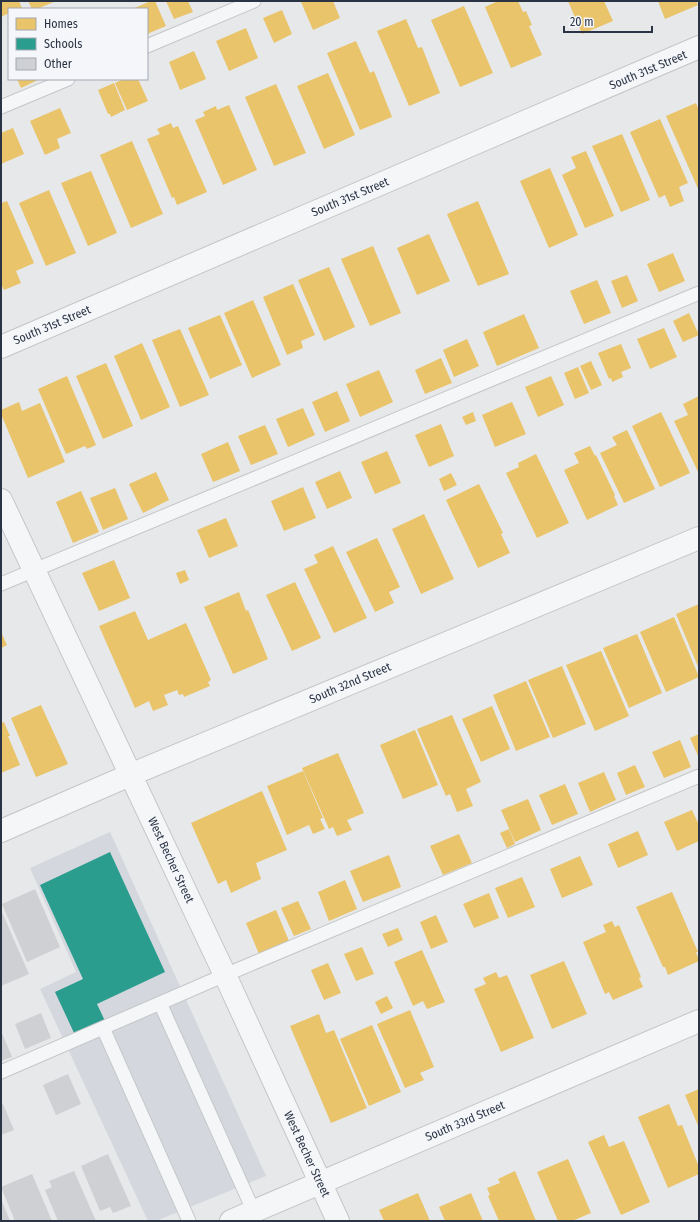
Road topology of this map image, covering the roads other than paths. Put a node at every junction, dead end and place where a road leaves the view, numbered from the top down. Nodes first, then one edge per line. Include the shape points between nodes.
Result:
1 (254, 1) edge
2 (148, 46) edge
3 (699, 48) edge
4 (66, 80) edge
5 (1, 107) edge
6 (699, 292) edge
7 (1, 347) edge
8 (1, 500) edge
9 (699, 538) edge
10 (34, 570) junction
11 (1, 584) edge
12 (130, 774) junction
13 (699, 776) edge
14 (1, 831) edge
15 (225, 975) junction
16 (160, 1003) junction
17 (699, 1021) edge
18 (104, 1028) junction
19 (1, 1072) edge
20 (320, 1183) junction
21 (254, 1212) junction
22 (188, 1221) edge
23 (231, 1221) edge
24 (338, 1221) edge

1 - 2 lane
3 - 7 street, South 31st Street
4 - 5 lane
6 - 10 lane
8 - 10 street, West Becher Street
9 - 12 street, South 32nd Street
10 - 11 lane
10 - 12 street, West Becher Street
12 - 14 street, South 32nd Street
12 - 15 street, West Becher Street
13 - 15 lane
15 - 16 lane
15 - 20 street, West Becher Street
16 - 18 lane
16 - 21 lane
17 - 20 street, South 33rd Street
18 - 19 lane
18 - 22 lane
20 - 21 street, South 33rd Street
20 - 24 street, West Becher Street
21 - 23 street, South 33rd Street

